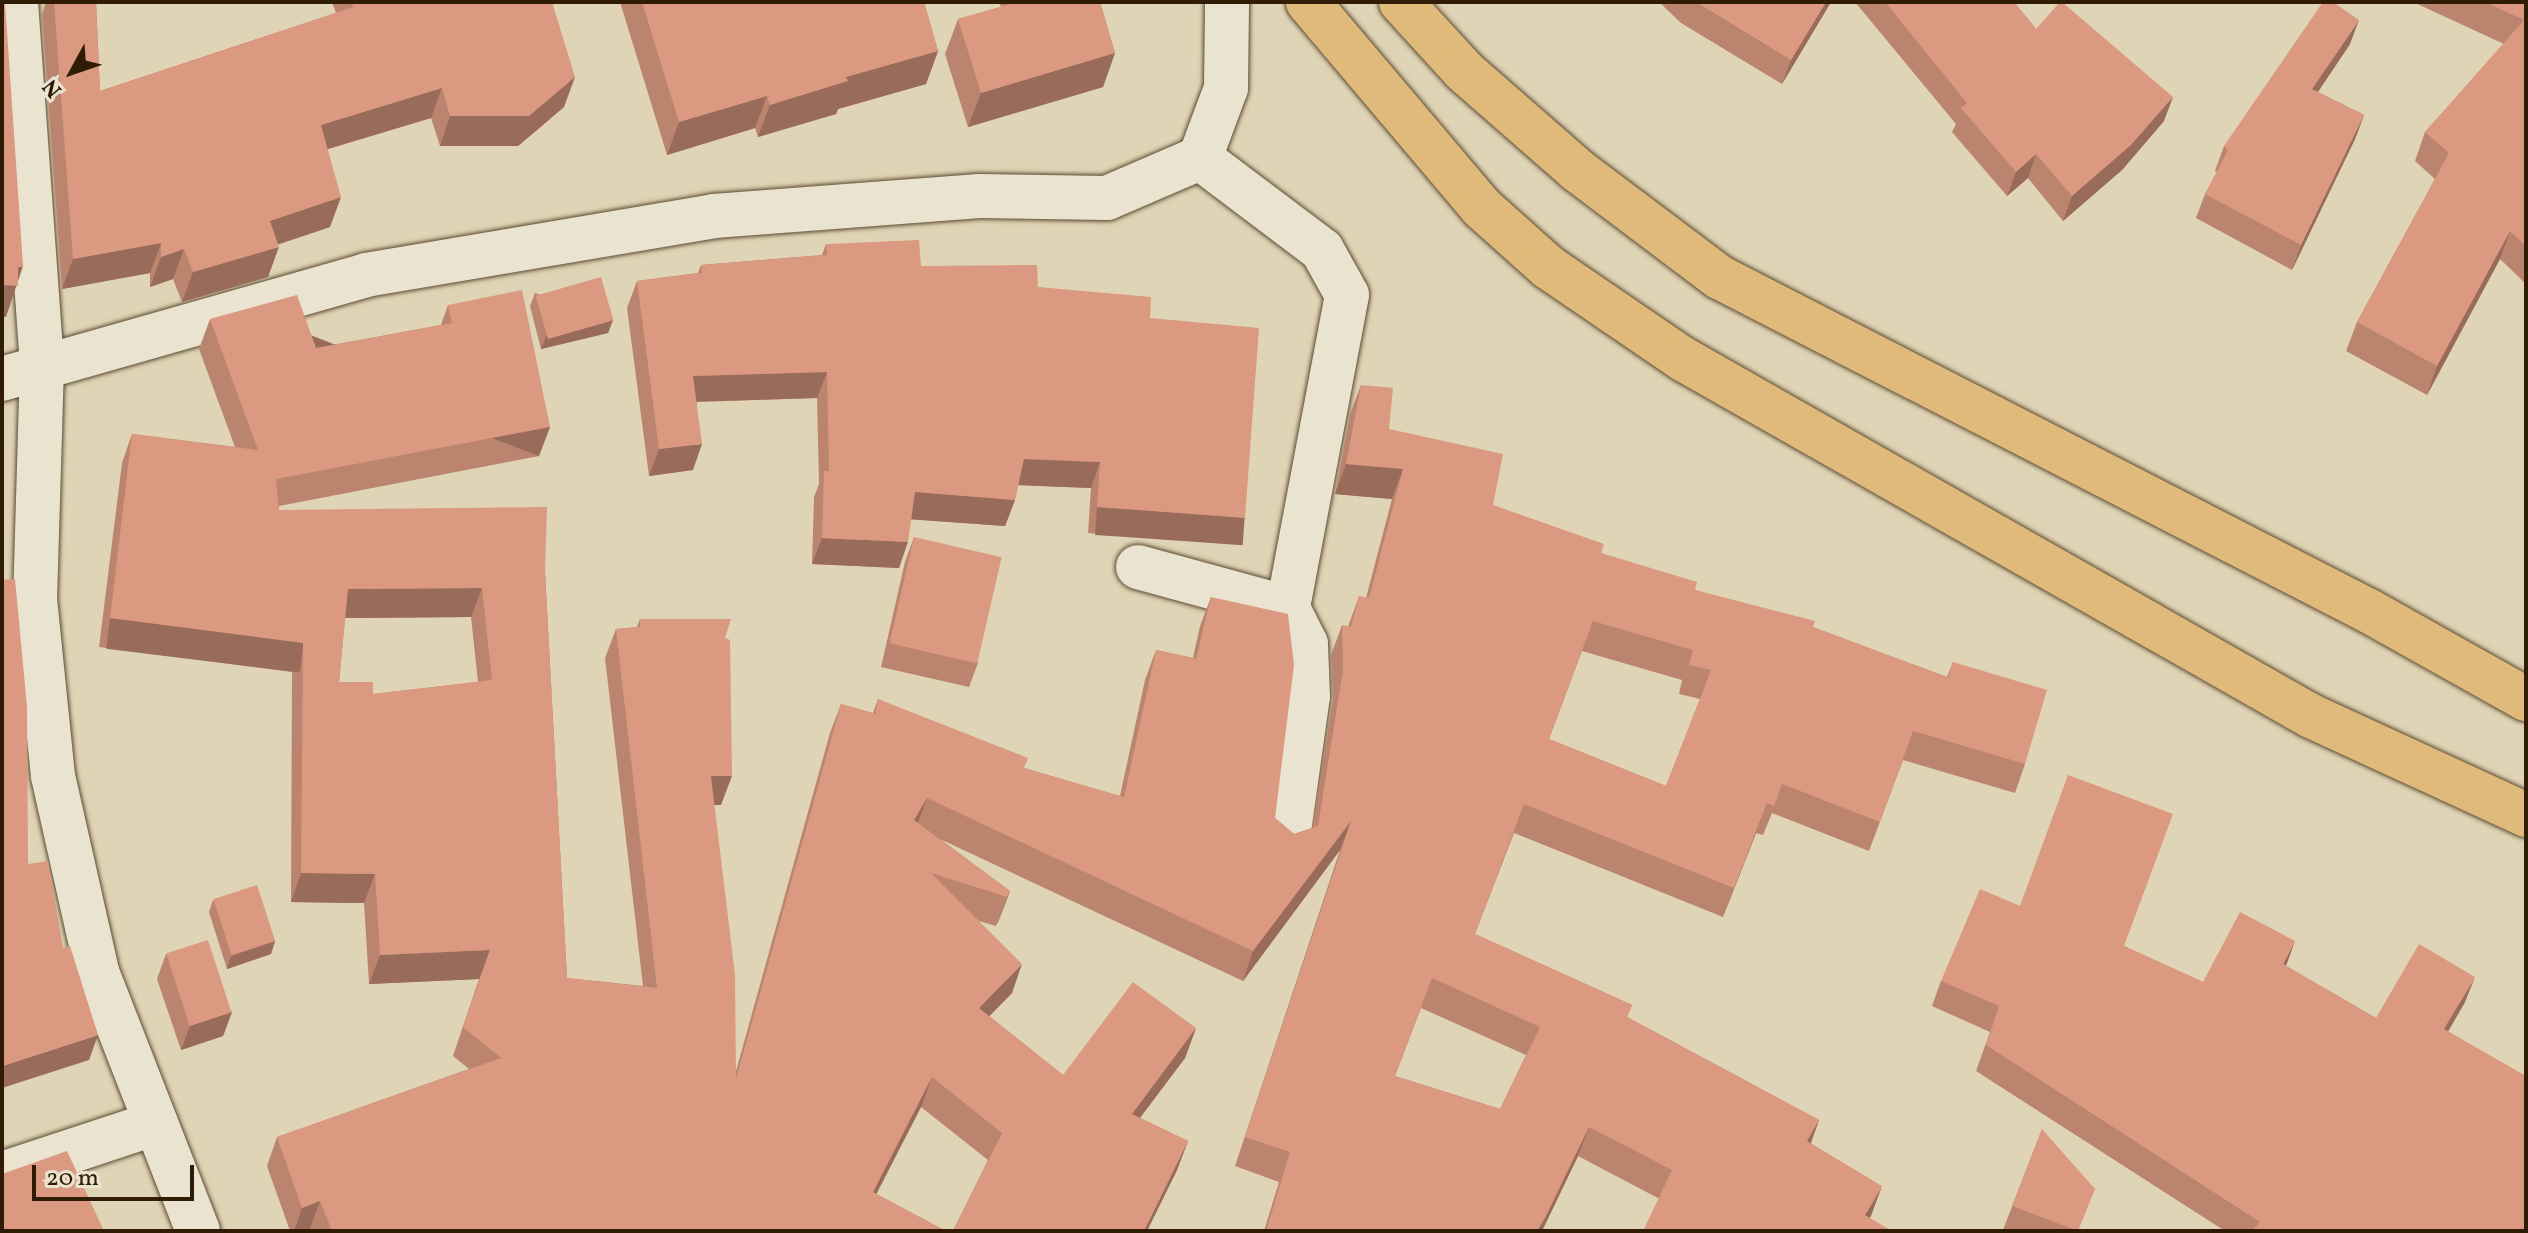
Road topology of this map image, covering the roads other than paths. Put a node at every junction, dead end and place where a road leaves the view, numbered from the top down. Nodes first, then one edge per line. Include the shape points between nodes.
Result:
1 (16, 2) edge
2 (1227, 2) edge
3 (1308, 2) edge
4 (1401, 2) edge
5 (1200, 158) junction
6 (22, 372) edge
7 (1138, 567) dead end
8 (1288, 608) junction
9 (2526, 699) edge
10 (2526, 815) edge
11 (1288, 839) edge
12 (156, 1123) junction
13 (2, 1174) edge
14 (198, 1231) edge

1 - 6 street
2 - 5 street via 1226,88
3 - 10 main road via 1481,207 1548,267 1683,359 2311,716
4 - 9 main road via 1464,71 1577,170 1719,277 2369,611
5 - 6 street via 1107,198 979,196 714,216 366,275
5 - 8 street via 1322,250 1347,295
6 - 12 street via 35,599 53,776 97,972
7 - 8 street
8 - 11 street via 1306,644 1308,696
12 - 13 street
12 - 14 street

